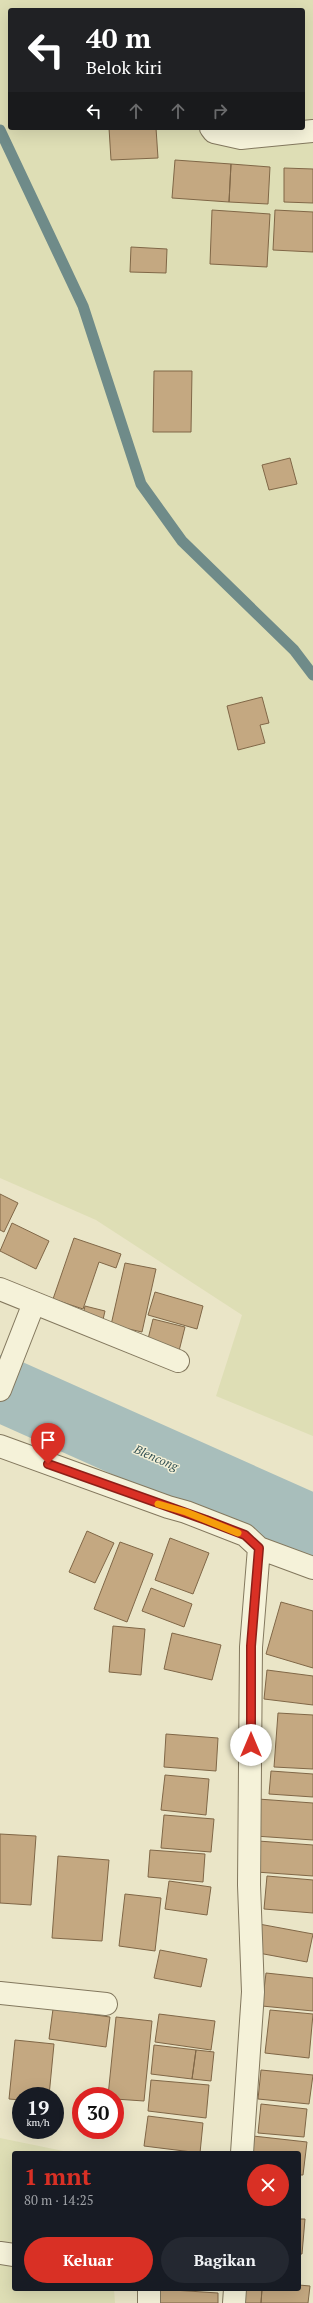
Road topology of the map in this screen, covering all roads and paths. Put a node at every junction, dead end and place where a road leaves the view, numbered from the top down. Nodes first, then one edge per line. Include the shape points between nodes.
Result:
1 (212, 130) edge
2 (313, 131) edge
3 (0, 1288) edge
4 (34, 1303) junction
5 (178, 1361) dead end
6 (0, 1390) edge
7 (0, 1446) edge
8 (259, 1548) junction
9 (313, 1568) edge
10 (0, 1993) edge
11 (106, 2004) dead end
12 (242, 2151) edge
13 (0, 2253) edge
14 (12, 2255) edge
15 (149, 2291) edge
16 (235, 2291) edge
17 (149, 2303) edge
18 (234, 2303) edge

1 - 2 street via 241,138
3 - 4 street
4 - 5 street
4 - 6 street
7 - 8 street via 245,1535
8 - 9 street
8 - 12 street via 251,1646 249,1884 253,1992
10 - 11 street
13 - 14 street
15 - 17 street
16 - 18 street

